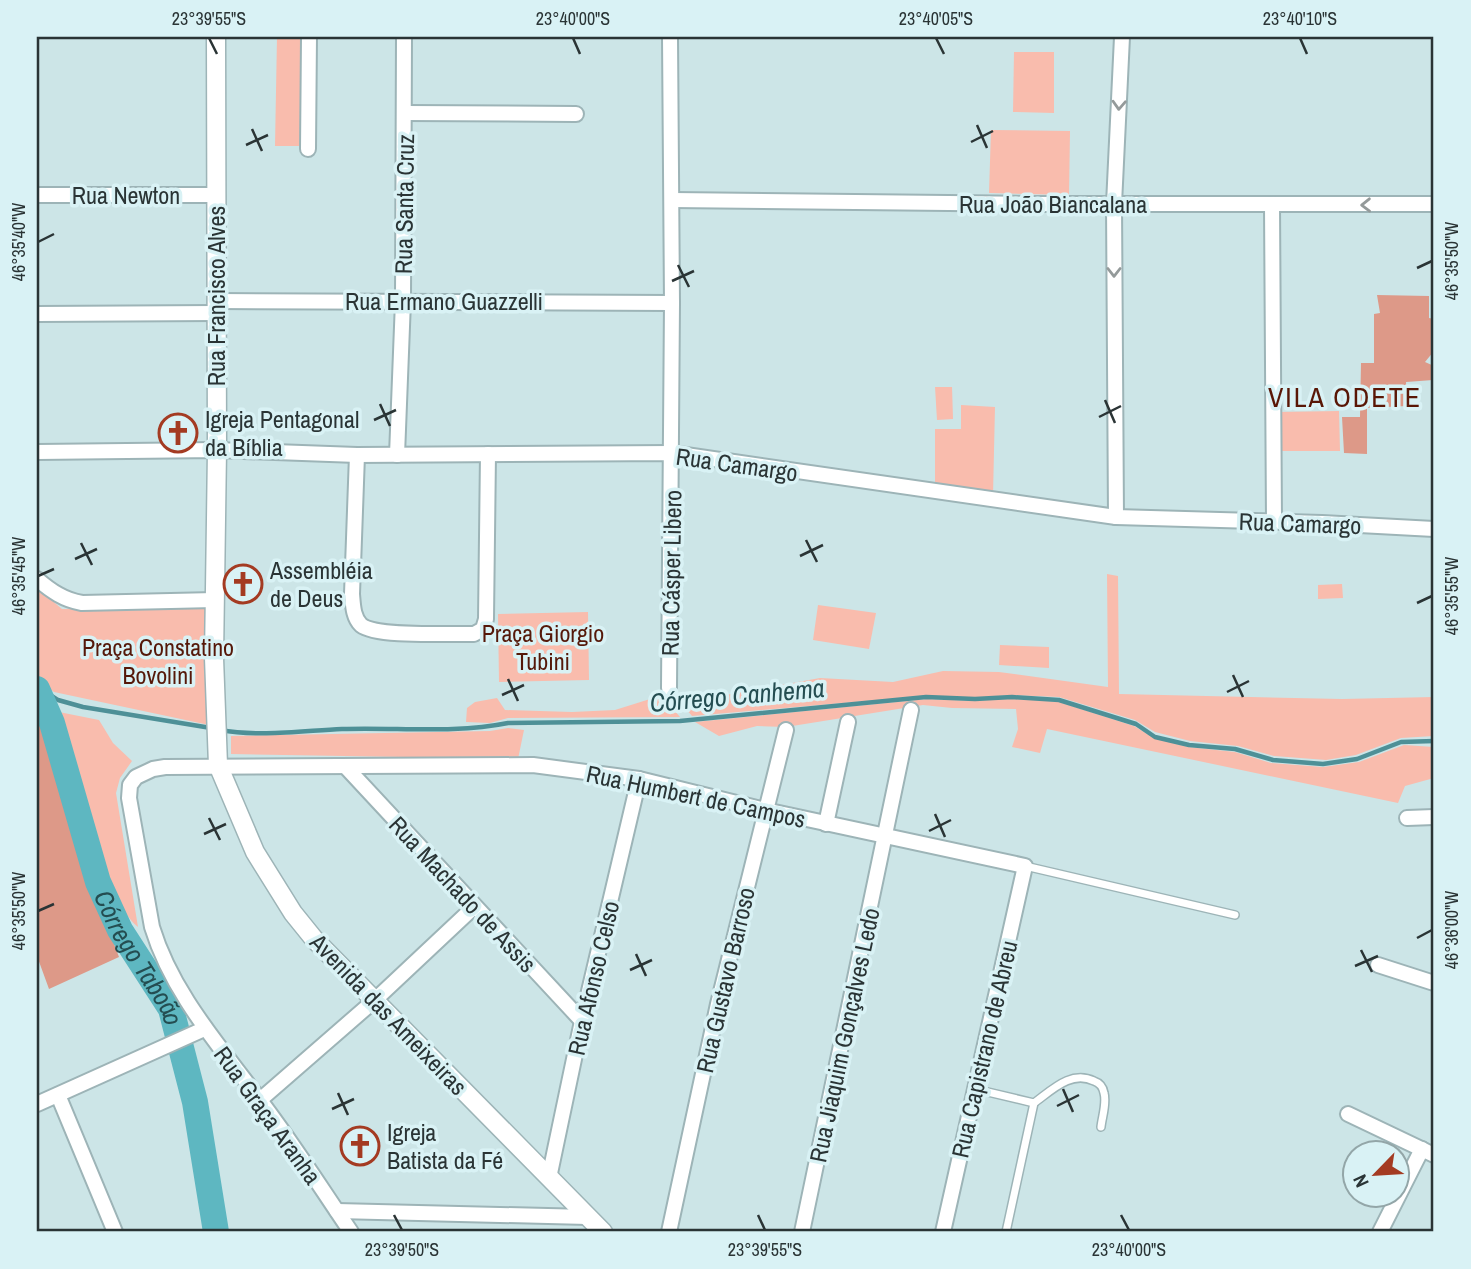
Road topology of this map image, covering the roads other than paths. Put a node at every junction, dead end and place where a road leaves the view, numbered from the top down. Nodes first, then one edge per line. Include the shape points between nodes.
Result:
1 (216, 37) edge
2 (309, 37) edge
3 (404, 37) edge
4 (670, 37) edge
5 (1122, 37) edge
6 (405, 113) junction
7 (576, 114) dead end
8 (308, 149) dead end
9 (37, 195) edge
10 (216, 195) junction
11 (671, 200) junction
12 (1114, 204) junction
13 (1434, 204) edge
14 (1272, 205) junction
15 (403, 301) junction
16 (673, 303) junction
17 (216, 307) junction
18 (37, 314) edge
19 (217, 450) junction
20 (37, 452) edge
21 (671, 453) junction
22 (397, 454) junction
23 (488, 454) junction
24 (357, 455) junction
25 (1116, 517) junction
26 (1274, 522) junction
27 (1434, 530) edge
28 (37, 579) edge
29 (215, 600) junction
30 (670, 688) dead end
31 (911, 710) dead end
32 (848, 722) dead end
33 (786, 730) dead end
34 (218, 765) junction
35 (345, 766) junction
36 (639, 779) junction
37 (129, 797) joint
38 (765, 810) junction
39 (1434, 817) edge
40 (1407, 818) dead end
41 (826, 824) junction
42 (886, 837) junction
43 (1026, 866) junction
44 (474, 907) junction
45 (1235, 915) dead end
46 (1378, 965) dead end
47 (1434, 982) edge
48 (376, 999) junction
49 (582, 1021) junction
50 (202, 1030) junction
51 (975, 1089) junction
52 (58, 1095) junction
53 (260, 1100) junction
54 (1034, 1103) junction
55 (37, 1104) edge
56 (1348, 1114) dead end
57 (1101, 1127) dead end
58 (1428, 1152) edge
59 (549, 1178) junction
60 (337, 1211) junction
61 (588, 1217) junction
62 (115, 1232) edge
63 (351, 1232) edge
64 (603, 1232) edge
65 (669, 1232) edge
66 (803, 1232) edge
67 (943, 1232) edge
68 (1006, 1232) edge
69 (1380, 1232) edge

1 - 10 street, Rua Francisco Alves
2 - 8 street
3 - 6 street, Rua Santa Cruz
4 - 11 street, Rua Cásper Libero
5 -> 12 street
6 - 7 street
6 - 15 street, Rua Santa Cruz
9 - 10 street, Rua Newton
10 - 17 street, Rua Francisco Alves
11 - 12 street, Rua João Biancalana
11 - 16 street, Rua Cásper Libero
12 - 14 street, Rua João Biancalana
12 -> 25 street
13 -> 14 street, Rua João Biancalana
14 - 26 street
15 - 16 street, Rua Ermano Guazzelli
15 - 17 street, Rua Ermano Guazzelli
15 - 22 street, Rua Santa Cruz
16 - 21 street, Rua Cásper Libero
17 - 18 street, Rua Ermano Guazzelli
17 - 19 street, Rua Francisco Alves
19 - 20 street, Rua Camargo
19 - 24 street, Rua Camargo
19 - 29 street, Rua Francisco Alves
21 - 23 street, Rua Camargo
21 - 25 street, Rua Camargo
21 - 30 street, Rua Cásper Libero
22 - 23 street, Rua Camargo
22 - 24 street, Rua Camargo
23 - 24 street via 486,619 483,629 474,634 380,632 358,621 352,594
25 - 26 street, Rua Camargo
26 - 27 street, Rua Camargo
28 - 29 street via 53,592 82,603
29 - 34 street, Rua Francisco Alves
31 - 42 street, Rua Jiaquim Gonçalves Ledo
32 - 41 street
33 - 38 street, Rua Gustavo Barroso
34 - 35 street, Rua Humbert de Campos
34 - 37 street, Rua Humbert de Campos via 153,769 136,777
34 - 48 street, Avenida das Ameixeiras via 255,852 278,892 314,939
35 - 36 street, Rua Humbert de Campos via 533,765
35 - 44 street, Rua Machado de Assis
36 - 38 street, Rua Humbert de Campos
36 - 49 street, Rua Afonso Celso
37 - 50 street, Rua Graça Aranha via 158,947
38 - 41 street, Rua Humbert de Campos
38 - 65 street, Rua Gustavo Barroso
39 - 40 street
41 - 42 street, Rua Humbert de Campos
42 - 43 street, Rua Humbert de Campos
42 - 66 street, Rua Jiaquim Gonçalves Ledo
43 - 45 lane
43 - 51 street, Rua Capistrano de Abreu
44 - 48 street
44 - 49 street, Rua Machado de Assis
46 - 47 street
48 - 53 street
48 - 59 street, Avenida das Ameixeiras
49 - 59 street, Rua Afonso Celso
50 - 52 street
50 - 53 street, Rua Graça Aranha
51 - 54 lane
51 - 67 street, Rua Capistrano de Abreu
52 - 55 street
52 - 62 street
53 - 60 street, Rua Graça Aranha
54 - 57 lane via 1082,1076 1103,1088
54 - 68 lane
56 - 58 street
58 - 69 street
59 - 61 street, Avenida das Ameixeiras
60 - 61 street
60 - 63 street, Rua Graça Aranha
61 - 64 street, Avenida das Ameixeiras

